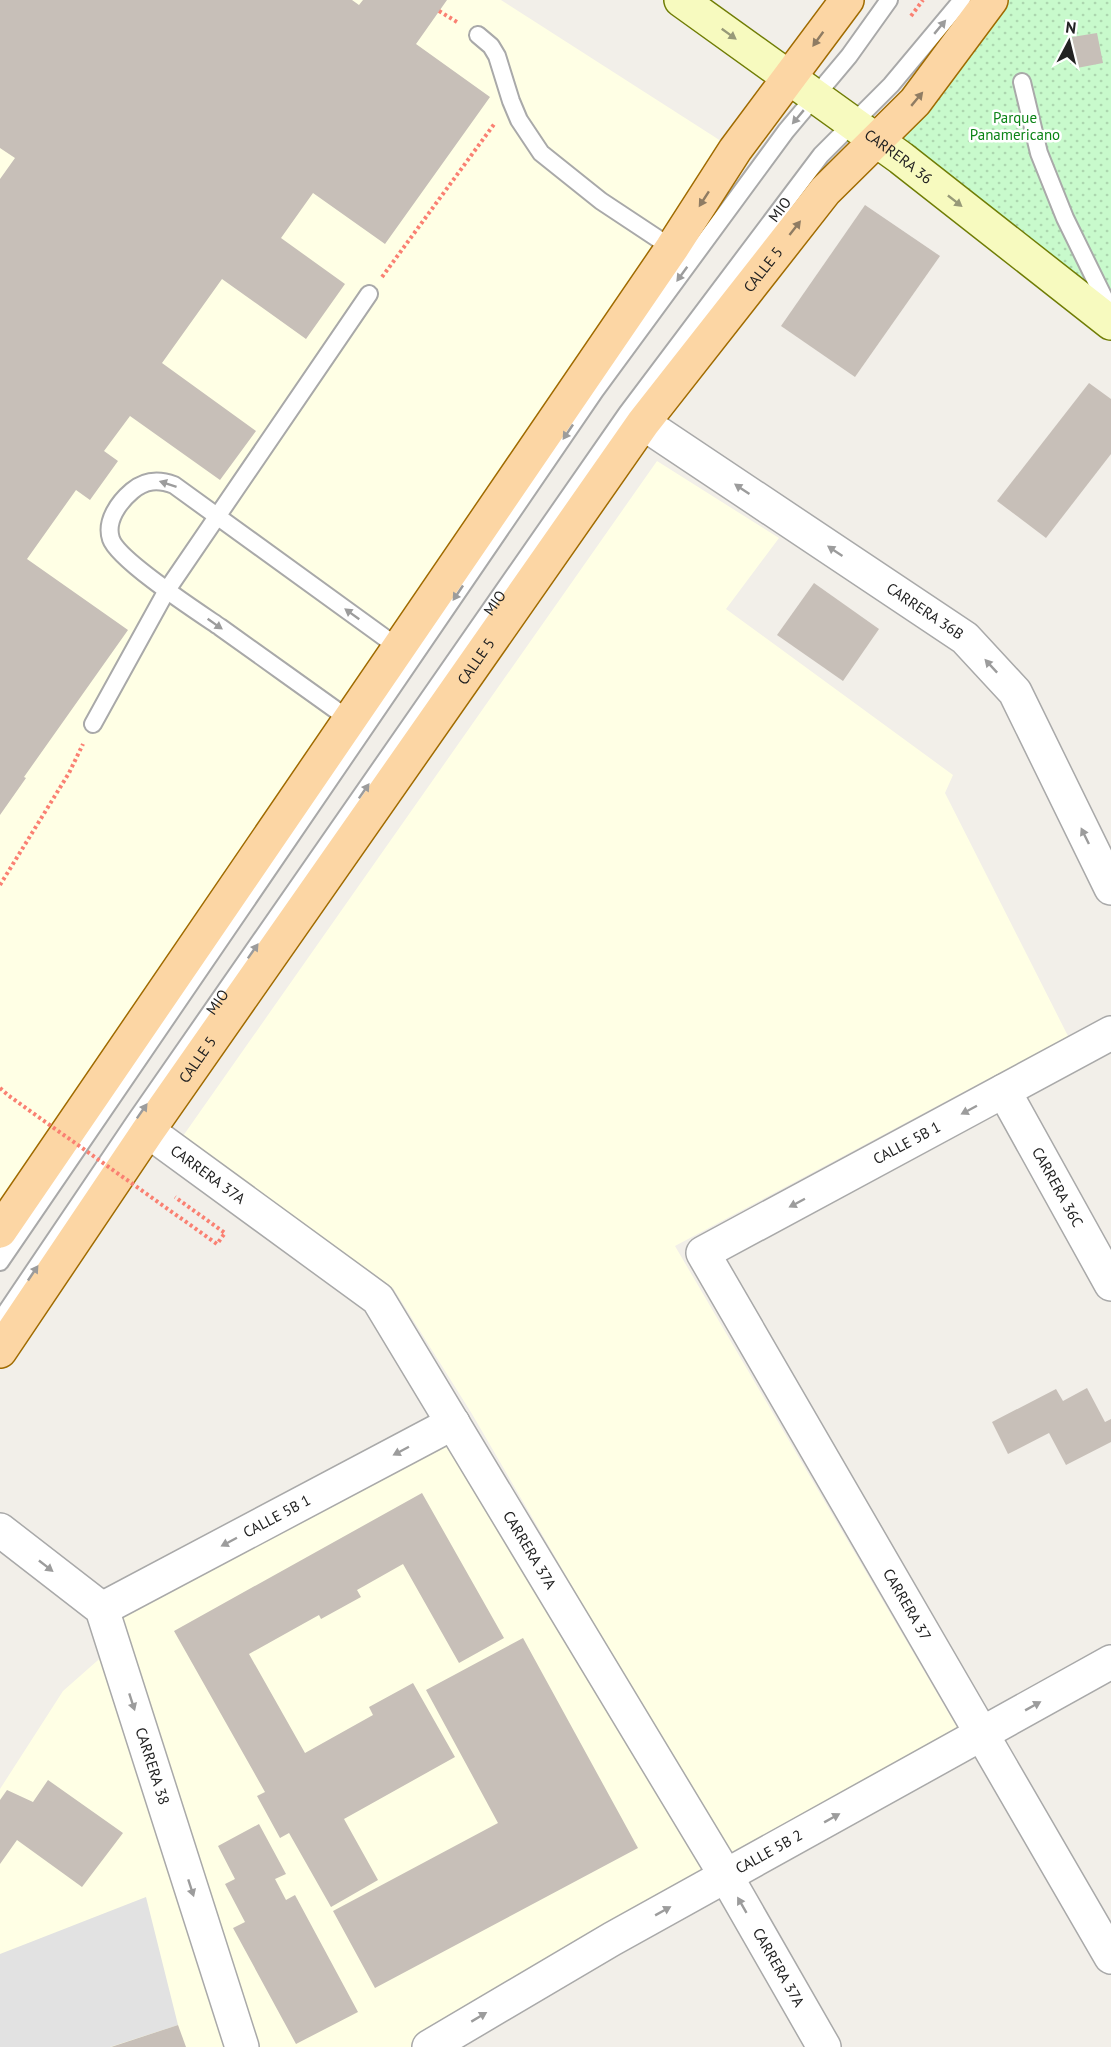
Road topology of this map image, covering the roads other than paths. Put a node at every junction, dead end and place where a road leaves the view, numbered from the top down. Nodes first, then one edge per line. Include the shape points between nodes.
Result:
1 (681, 0) edge
2 (847, 0) edge
3 (889, 0) edge
4 (962, 0) edge
5 (991, 0) edge
6 (478, 35) dead end
7 (1022, 82) dead end
8 (802, 87) junction
9 (864, 131) junction
10 (672, 248) junction
11 (369, 294) road end
12 (1111, 312) edge
13 (1111, 323) edge
14 (643, 423) junction
15 (216, 516) junction
16 (167, 590) junction
17 (399, 648) junction
18 (350, 720) junction
19 (93, 724) road end
20 (1111, 888) edge
21 (1111, 1033) edge
22 (1004, 1091) junction
23 (148, 1131) junction
24 (0, 1231) edge
25 (703, 1253) joint
26 (0, 1262) edge
27 (1111, 1284) edge
28 (0, 1321) edge
29 (0, 1351) edge
30 (453, 1423) junction
31 (0, 1530) edge
32 (102, 1608) junction
33 (1111, 1662) edge
34 (982, 1735) junction
35 (726, 1876) junction
36 (1111, 1957) edge
37 (242, 2047) edge
38 (429, 2047) edge
39 (824, 2047) edge

1 -> 8 street, CARRERA 36
2 -> 8 main road
3 - 8 lane via 849,56
9 -> 4 lane, MIO via 891,86
9 -> 5 main road, CALLE 5 via 915,102
6 - 10 lane via 497,56 519,120 541,153 602,201
7 - 12 lane via 1039,153 1065,218
8 - 9 street, CARRERA 36
8 -> 10 main road via 735,150
8 -> 26 lane via 786,131 595,391
9 -> 13 street, CARRERA 36
14 -> 9 main road, CALLE 5 via 825,191
28 -> 9 lane, MIO via 627,413 822,155
10 - 17 main road
11 - 15 lane
20 -> 14 street, CARRERA 36B via 1015,692 965,638
14 - 23 main road, CALLE 5
15 - 16 lane
15 -> 16 lane via 174,485 154,481 131,492 113,514 110,537 115,546
17 -> 15 lane
16 -> 18 lane
16 - 19 lane
17 - 18 main road
18 - 24 main road
21 - 22 street, CALLE 5B 1
22 -> 25 street, CALLE 5B 1
22 - 27 street, CARRERA 36C
23 - 29 main road, CALLE 5
23 - 30 street, CARRERA 37A via 378,1299
25 - 34 street, CARRERA 37
30 -> 32 street, CALLE 5B 1
30 - 35 street, CARRERA 37A
31 -> 32 street
32 -> 37 street, CARRERA 38
34 -> 33 street, CALLE 5B 2
35 -> 34 street, CALLE 5B 2
34 - 36 street, CARRERA 37
38 -> 35 street, CALLE 5B 2
39 -> 35 street, CARRERA 37A

